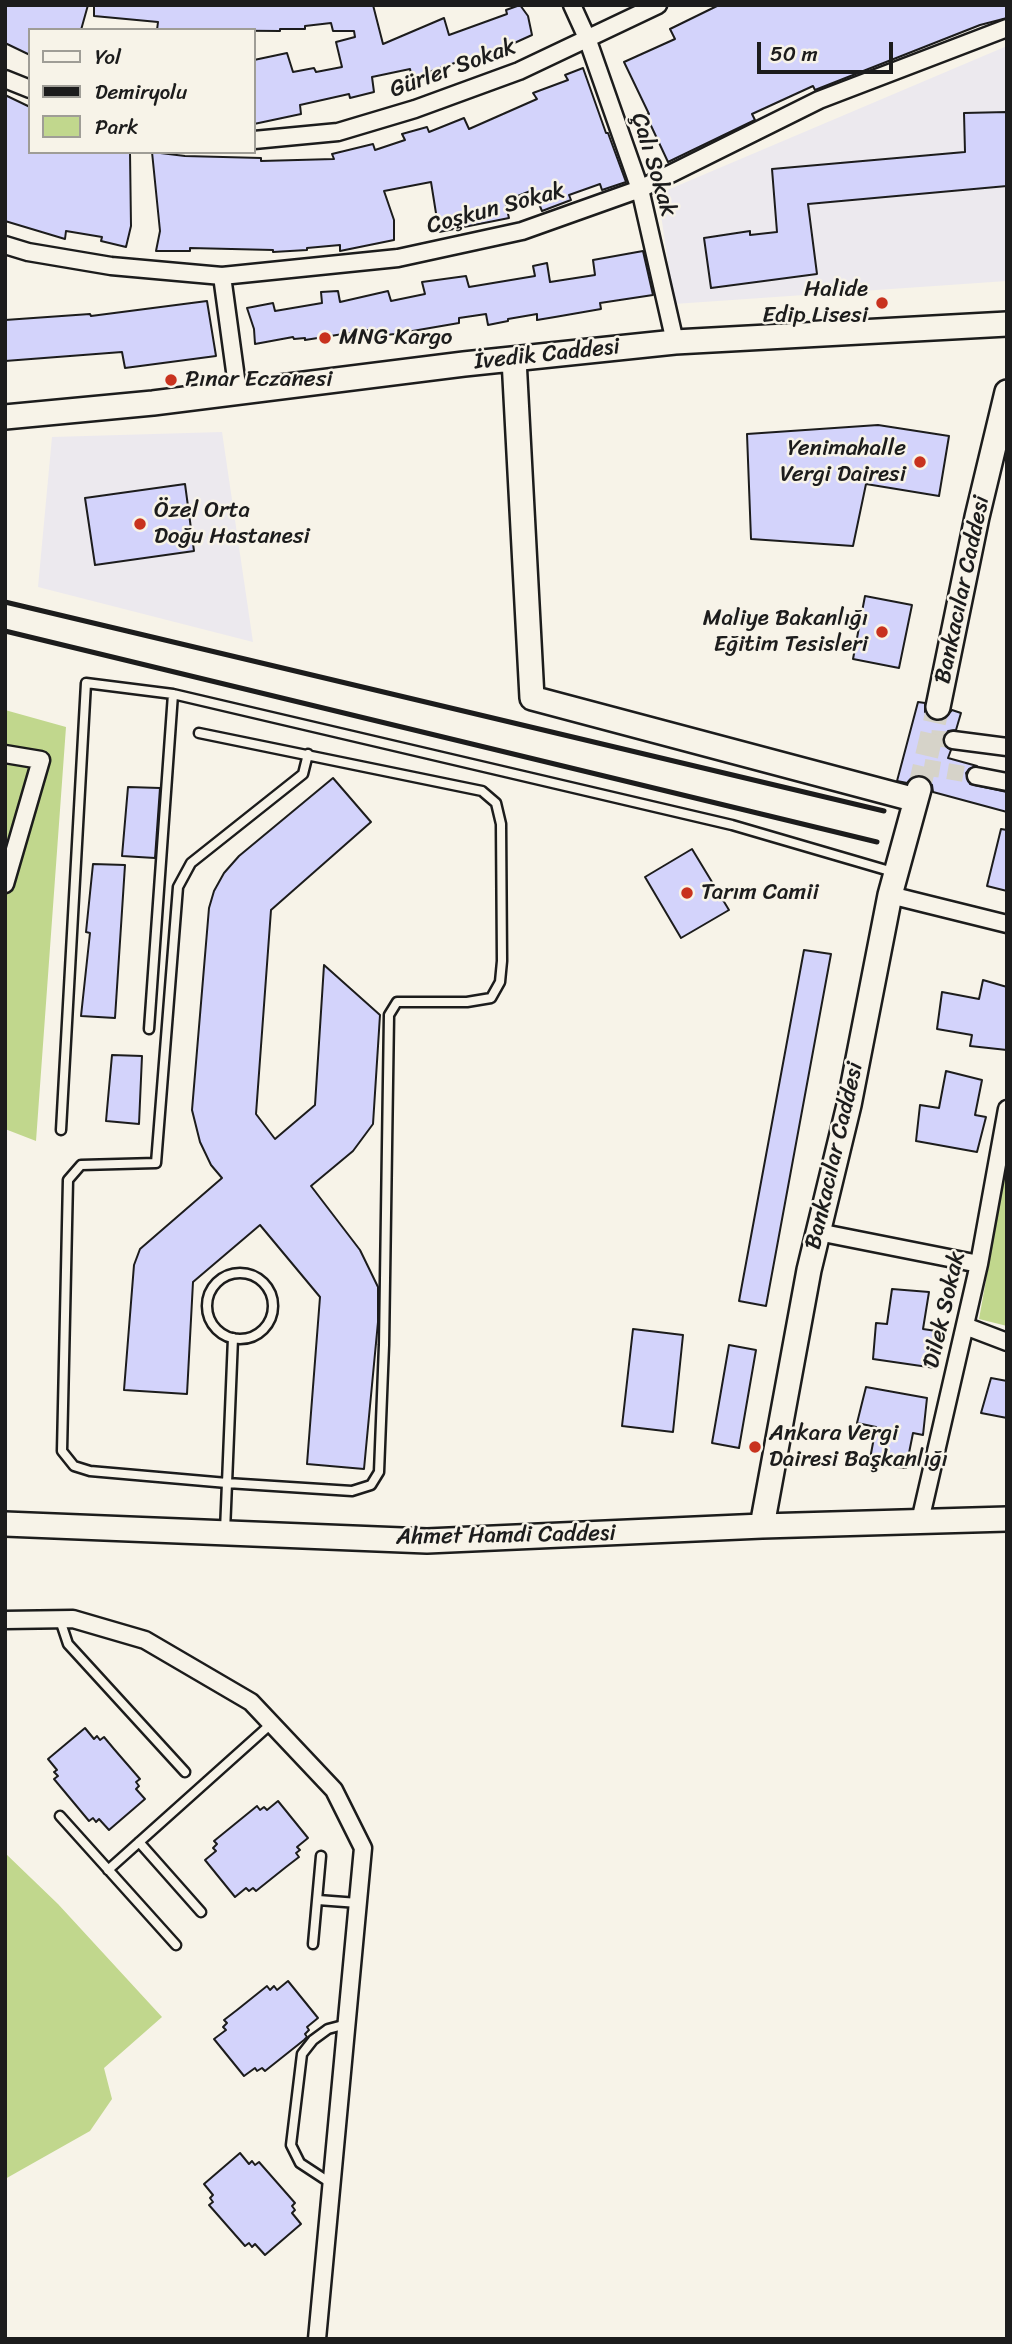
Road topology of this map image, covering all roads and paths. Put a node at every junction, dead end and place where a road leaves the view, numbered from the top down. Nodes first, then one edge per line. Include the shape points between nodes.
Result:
1 (572, 5) edge
2 (658, 5) edge
3 (1007, 28) edge
4 (587, 38) junction
5 (5, 79) edge
6 (28, 88) edge
7 (256, 140) edge
8 (640, 189) junction
9 (5, 245) edge
10 (222, 276) junction
11 (1007, 324) edge
12 (675, 342) junction
13 (513, 359) junction
14 (237, 393) junction
15 (1007, 393) edge
16 (7, 419) edge
17 (173, 694) junction
18 (938, 707) tunnel mouth
19 (199, 733) dead end
20 (953, 740) tunnel mouth
21 (1007, 747) edge
22 (5, 754) edge
23 (308, 754) junction
24 (976, 776) tunnel mouth
25 (1007, 782) edge
26 (5, 884) edge
27 (893, 884) junction
28 (1007, 924) edge
29 (149, 1029) dead end
30 (1007, 1109) edge
31 (61, 1130) dead end
32 (818, 1232) junction
33 (979, 1264) junction
34 (965, 1326) junction
35 (233, 1338) junction
36 (1007, 1342) edge
37 (227, 1483) junction
38 (1007, 1519) edge
39 (920, 1521) junction
40 (5, 1524) edge
41 (762, 1526) junction
42 (225, 1534) junction
43 (5, 1620) edge
44 (60, 1620) junction
45 (271, 1724) junction
46 (185, 1772) dead end
47 (60, 1816) dead end
48 (139, 1842) junction
49 (321, 1856) dead end
50 (108, 1870) junction
51 (318, 1900) junction
52 (358, 1903) junction
53 (201, 1912) dead end
54 (313, 1944) dead end
55 (176, 1945) dead end
56 (347, 2024) junction
57 (332, 2184) junction
58 (317, 2339) edge

1 - 4 street, Çalı Sokak
2 - 4 street, Gürler Sokak
3 - 8 street, Coşkun Sokak via 820,100
4 - 7 street, Gürler Sokak via 519,71 389,117 338,132
4 - 8 street, Çalı Sokak
5 - 6 street
8 - 10 street, Coşkun Sokak via 522,231 398,258
8 - 12 street, Çalı Sokak
9 - 10 street, Coşkun Sokak via 111,266
10 - 14 street
11 - 12 main road, İvedik Caddesi
12 - 13 main road, İvedik Caddesi
13 - 14 main road, İvedik Caddesi
13 - 27 main road, Bankacılar Caddesi via 532,698 917,795
14 - 16 main road, İvedik Caddesi
15 - 18 main road, Bankacılar Caddesi
17 - 27 lane via 732,825
17 - 29 lane
17 - 31 lane via 86,683
19 - 23 lane
20 - 21 street
22 - 26 street via 41,760
23 - 37 lane via 303,774 191,863 178,887 156,1163 81,1166 68,1180 62,1451 74,1466 90,1471
23 - 37 lane via 482,791 496,803 501,824 500,982 491,998 397,1002 389,1015 379,1472 371,1485 352,1491
24 - 25 street
27 - 28 street
27 - 32 main road, Bankacılar Caddesi via 849,1105
30 - 33 street, Dilek Sokak
32 - 33 street
32 - 41 main road, Bankacılar Caddesi
33 - 34 street, Dilek Sokak
34 - 36 street
34 - 39 street, Dilek Sokak
35 - 35 lane via 211,1323 209,1293 222,1278 251,1275 266,1285 273,1311 258,1334
35 - 37 lane
37 - 42 lane
38 - 39 main road, Ahmet Hamdi Caddesi
39 - 41 main road, Ahmet Hamdi Caddesi
40 - 42 main road, Ahmet Hamdi Caddesi
41 - 42 main road, Ahmet Hamdi Caddesi via 426,1541
43 - 44 street
44 - 45 street via 73,1619 145,1640 251,1702
44 - 46 lane via 68,1644
45 - 48 lane
45 - 52 street via 334,1790 363,1848
47 - 50 lane
48 - 50 lane
48 - 53 lane
49 - 51 lane
50 - 55 lane
51 - 52 lane
51 - 54 lane
52 - 56 street
56 - 57 street
56 - 57 lane via 328,2029 302,2054 291,2145 300,2163
57 - 58 street

